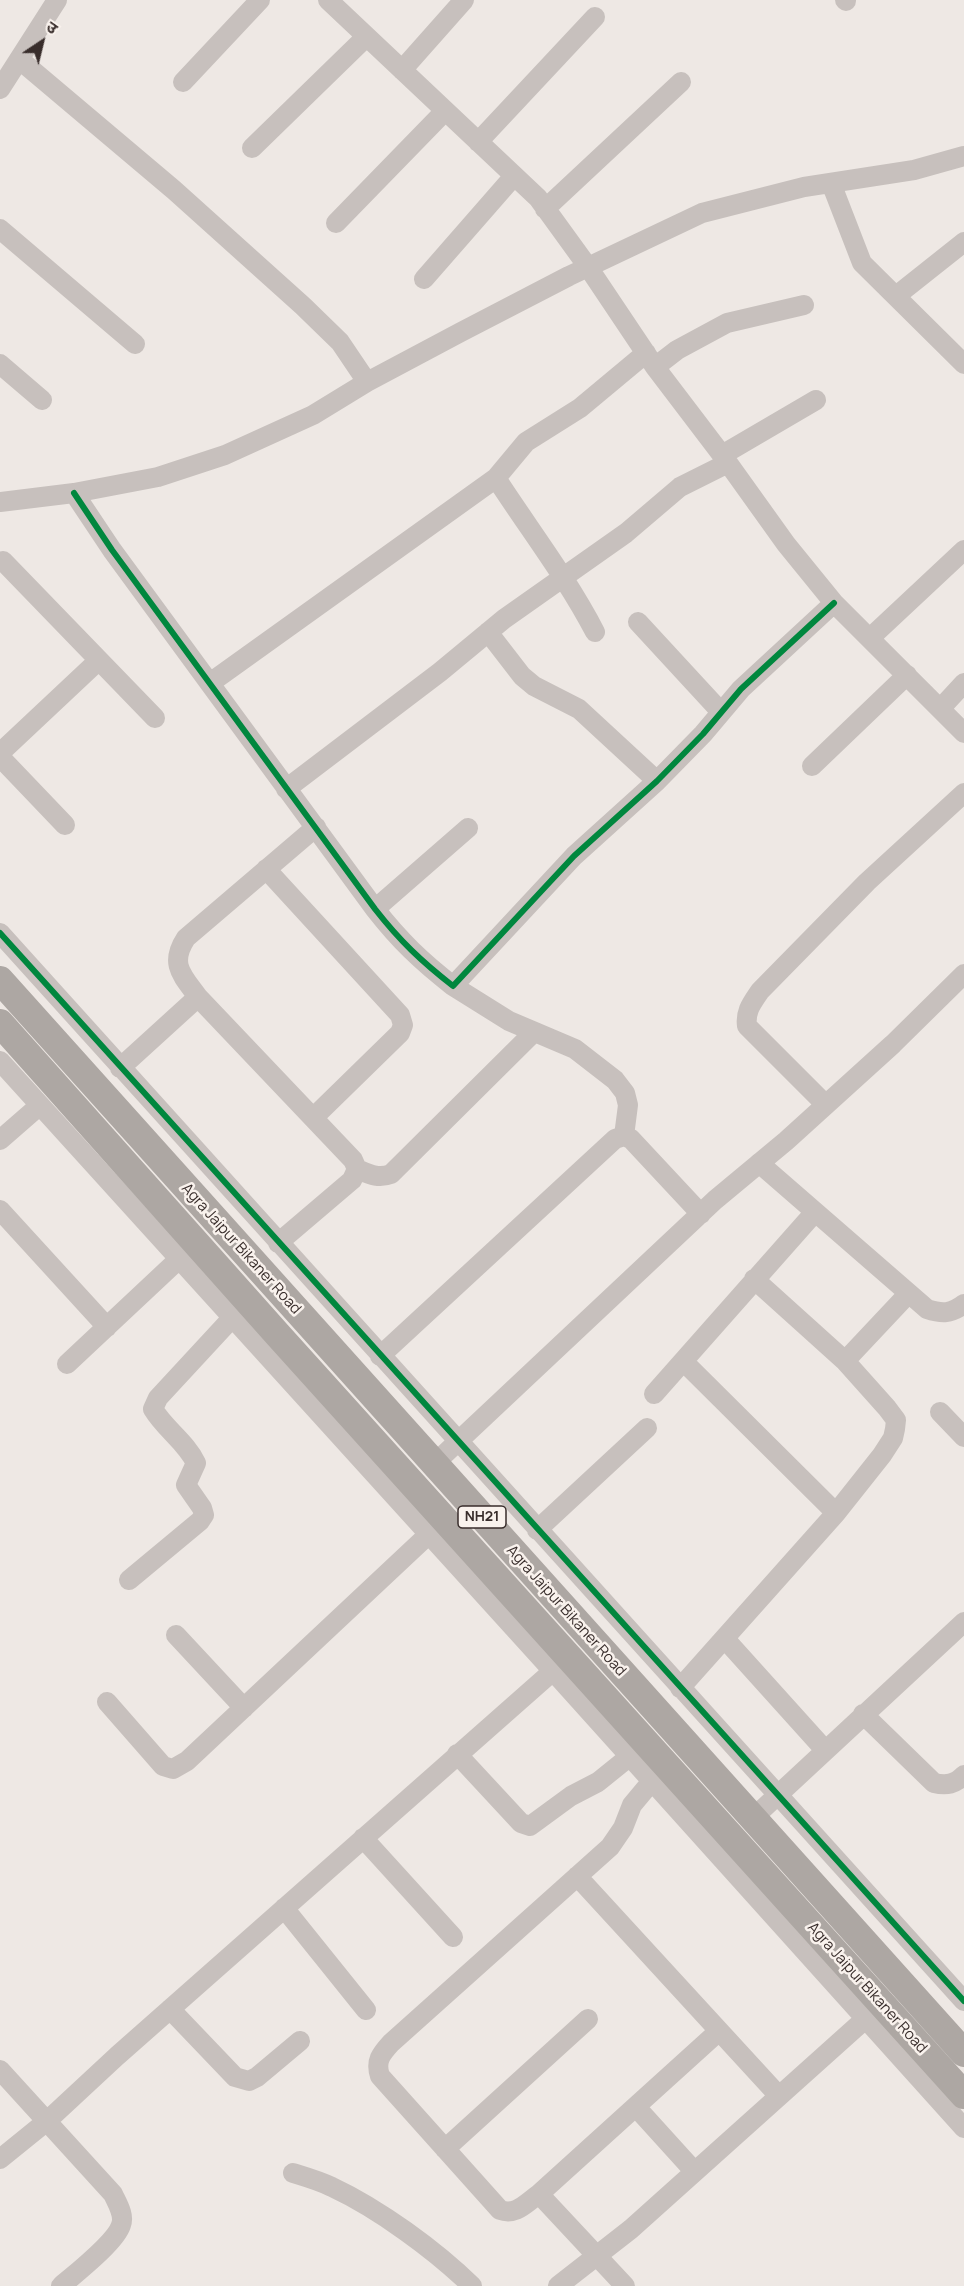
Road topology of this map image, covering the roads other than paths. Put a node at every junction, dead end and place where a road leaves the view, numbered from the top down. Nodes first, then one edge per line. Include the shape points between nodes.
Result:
1 (57, 0) edge
2 (260, 0) edge
3 (328, 0) edge
4 (464, 0) edge
5 (595, 17) dead end
6 (366, 37) junction
7 (20, 60) junction
8 (402, 70) junction
9 (183, 82) dead end
10 (681, 82) dead end
11 (0, 89) edge
12 (445, 111) junction
13 (478, 142) junction
14 (252, 148) dead end
15 (964, 156) edge
16 (514, 176) junction
17 (831, 183) junction
18 (545, 209) junction
19 (336, 223) dead end
20 (3, 239) edge
21 (964, 242) edge
22 (588, 267) junction
23 (424, 279) dead end
24 (896, 296) junction
25 (804, 305) dead end
26 (135, 344) dead end
27 (650, 360) junction
28 (0, 364) edge
29 (964, 364) edge
30 (368, 382) junction
31 (42, 400) dead end
32 (816, 400) dead end
33 (725, 459) junction
34 (496, 478) junction
35 (74, 493) junction
36 (0, 502) edge
37 (964, 550) edge
38 (3, 561) dead end
39 (562, 577) junction
40 (834, 603) junction
41 (638, 622) dead end
42 (488, 632) junction
43 (596, 632) dead end
44 (870, 638) junction
45 (99, 660) junction
46 (907, 675) junction
47 (210, 683) junction
48 (964, 683) edge
49 (940, 709) junction
50 (721, 712) junction
51 (155, 718) dead end
52 (964, 733) edge
53 (0, 755) edge
54 (812, 766) dead end
55 (657, 781) junction
56 (286, 789) junction
57 (964, 793) edge
58 (65, 825) dead end
59 (316, 827) junction
60 (468, 828) dead end
61 (266, 869) junction
62 (375, 909) junction
63 (0, 933) edge
64 (964, 974) edge
65 (0, 980) edge
66 (453, 986) junction
67 (198, 997) junction
68 (0, 1023) edge
69 (534, 1032) junction
70 (0, 1061) edge
71 (120, 1068) junction
72 (826, 1105) junction
73 (39, 1106) junction
74 (313, 1118) junction
75 (624, 1136) junction
76 (0, 1140) edge
77 (759, 1163) junction
78 (357, 1169) junction
79 (0, 1210) edge
80 (815, 1212) junction
81 (701, 1214) junction
82 (278, 1243) junction
83 (179, 1259) junction
84 (754, 1279) junction
85 (908, 1294) junction
86 (964, 1304) edge
87 (232, 1318) junction
88 (107, 1327) junction
89 (380, 1356) junction
90 (845, 1361) junction
91 (684, 1362) junction
92 (67, 1364) dead end
93 (654, 1394) dead end
94 (940, 1412) dead end
95 (647, 1428) dead end
96 (964, 1437) edge
97 (457, 1441) junction
98 (434, 1464) junction
99 (836, 1513) junction
100 (537, 1530) junction
101 (428, 1535) junction
102 (129, 1580) dead end
103 (964, 1622) edge
104 (176, 1635) dead end
105 (725, 1639) junction
106 (553, 1671) junction
107 (680, 1688) junction
108 (107, 1702) dead end
109 (244, 1708) junction
110 (863, 1714) junction
111 (825, 1750) junction
112 (457, 1755) junction
113 (629, 1757) junction
114 (964, 1775) edge
115 (652, 1781) junction
116 (779, 1794) junction
117 (753, 1818) junction
118 (363, 1838) junction
119 (577, 1876) junction
120 (284, 1908) junction
121 (453, 1937) dead end
122 (964, 2001) edge
123 (366, 2010) dead end
124 (873, 2011) junction
125 (166, 2012) junction
126 (588, 2019) dead end
127 (719, 2031) junction
128 (300, 2041) dead end
129 (964, 2053) edge
130 (0, 2070) edge
131 (964, 2095) edge
132 (778, 2097) junction
133 (636, 2107) junction
134 (48, 2121) junction
135 (964, 2128) edge
136 (445, 2149) junction
137 (0, 2159) edge
138 (694, 2171) junction
139 (293, 2173) dead end
140 (539, 2194) junction
141 (596, 2254) junction
142 (66, 2284) edge
143 (472, 2286) edge
144 (558, 2286) edge
145 (625, 2286) edge

1 - 7 street
2 - 9 street
3 - 6 street
4 - 8 street
5 - 13 street
6 - 8 street
6 - 14 street
7 - 11 street
7 - 30 street via 303,306 340,342
8 - 12 street
10 - 18 street
12 - 13 street
12 - 19 street
13 - 16 street
15 - 17 street via 914,170
16 - 18 street
16 - 23 street
17 - 22 street via 702,213
17 - 24 street via 862,262
18 - 22 street
20 - 26 street
21 - 24 street
22 - 27 street
22 - 30 street
24 - 29 street
25 - 27 street via 727,323
27 - 33 street
27 - 34 street via 526,442
28 - 31 street
30 - 35 street via 313,415 225,455 158,477
32 - 33 street
33 - 39 street via 680,487 626,533
33 - 40 street
34 - 39 street
34 - 47 street
35 - 36 street
35 - 47 street
37 - 44 street
38 - 45 street
39 - 42 street
39 - 43 street
40 - 44 street
40 - 50 street
41 - 50 street
42 - 55 street via 522,676 579,709
42 - 56 street
44 - 46 street
45 - 51 street
45 - 53 street
46 - 49 street
46 - 54 street
47 - 56 street
48 - 49 street
49 - 52 street
50 - 55 street
53 - 58 street
55 - 66 street via 573,856
56 - 59 street
57 - 72 street via 867,882 750,1005 747,1026
59 - 61 street
59 - 62 street
60 - 62 street
61 - 67 street via 186,938 178,950 182,975
61 - 74 street via 400,1015 403,1025 400,1033
62 - 66 street via 417,958
63 - 71 street
64 - 72 street
65 - 98 highway, Agra Jaipur Bikaner Road / NH21
66 - 69 street
67 - 71 street
67 - 74 street
68 - 124 highway, Agra Jaipur Bikaner Road / NH21
69 - 75 street via 575,1049 615,1080 628,1105
69 - 78 street via 391,1174 375,1176
70 - 73 street
71 - 82 street
72 - 77 street
73 - 76 street
73 - 83 street
74 - 78 street
75 - 81 street via 637,1144
75 - 89 street via 615,1138
77 - 80 street
77 - 81 street
78 - 82 street via 352,1180
79 - 88 street
80 - 84 street
80 - 85 street
81 - 97 street
82 - 89 street
83 - 87 street
83 - 88 street
84 - 90 street
84 - 91 street
85 - 86 street via 940,1314
85 - 90 street
87 - 101 street
87 - 102 street via 158,1398 153,1409 196,1463 186,1485 204,1515
88 - 92 street
89 - 97 street
90 - 99 street via 896,1420 893,1438
91 - 93 street
91 - 99 street
94 - 96 street
95 - 100 street
97 - 98 street
97 - 100 street
98 - 117 highway, Agra Jaipur Bikaner Road / NH21
99 - 105 street
100 - 107 street
101 - 106 street
101 - 109 street
103 - 110 street
104 - 109 street
105 - 107 street
105 - 111 street
106 - 112 street
106 - 113 street
107 - 116 street
108 - 109 street via 163,1766 173,1769 187,1761
110 - 111 street
110 - 114 street via 934,1784 944,1786
111 - 116 street
112 - 113 street via 521,1823 530,1826
112 - 118 street
113 - 115 street
115 - 119 street via 632,1805 618,1837
115 - 124 street
116 - 117 street
116 - 122 street
117 - 129 highway, Agra Jaipur Bikaner Road / NH21
118 - 120 street
118 - 121 street
119 - 127 street
119 - 136 street via 380,2056 380,2076
120 - 123 street
120 - 125 street
124 - 131 highway, Agra Jaipur Bikaner Road / NH21
124 - 132 street
124 - 135 street
125 - 128 street via 235,2077 249,2081
125 - 134 street
126 - 136 street
127 - 132 street
127 - 133 street
130 - 134 street
132 - 138 street
133 - 138 street
133 - 140 street
134 - 137 street
134 - 142 street via 113,2194 121,2210 122,2225 112,2240
136 - 140 street via 500,2210 517,2211
138 - 141 street via 631,2229
139 - 143 street via 331,2186 373,2210
140 - 141 street
141 - 144 street
141 - 145 street

